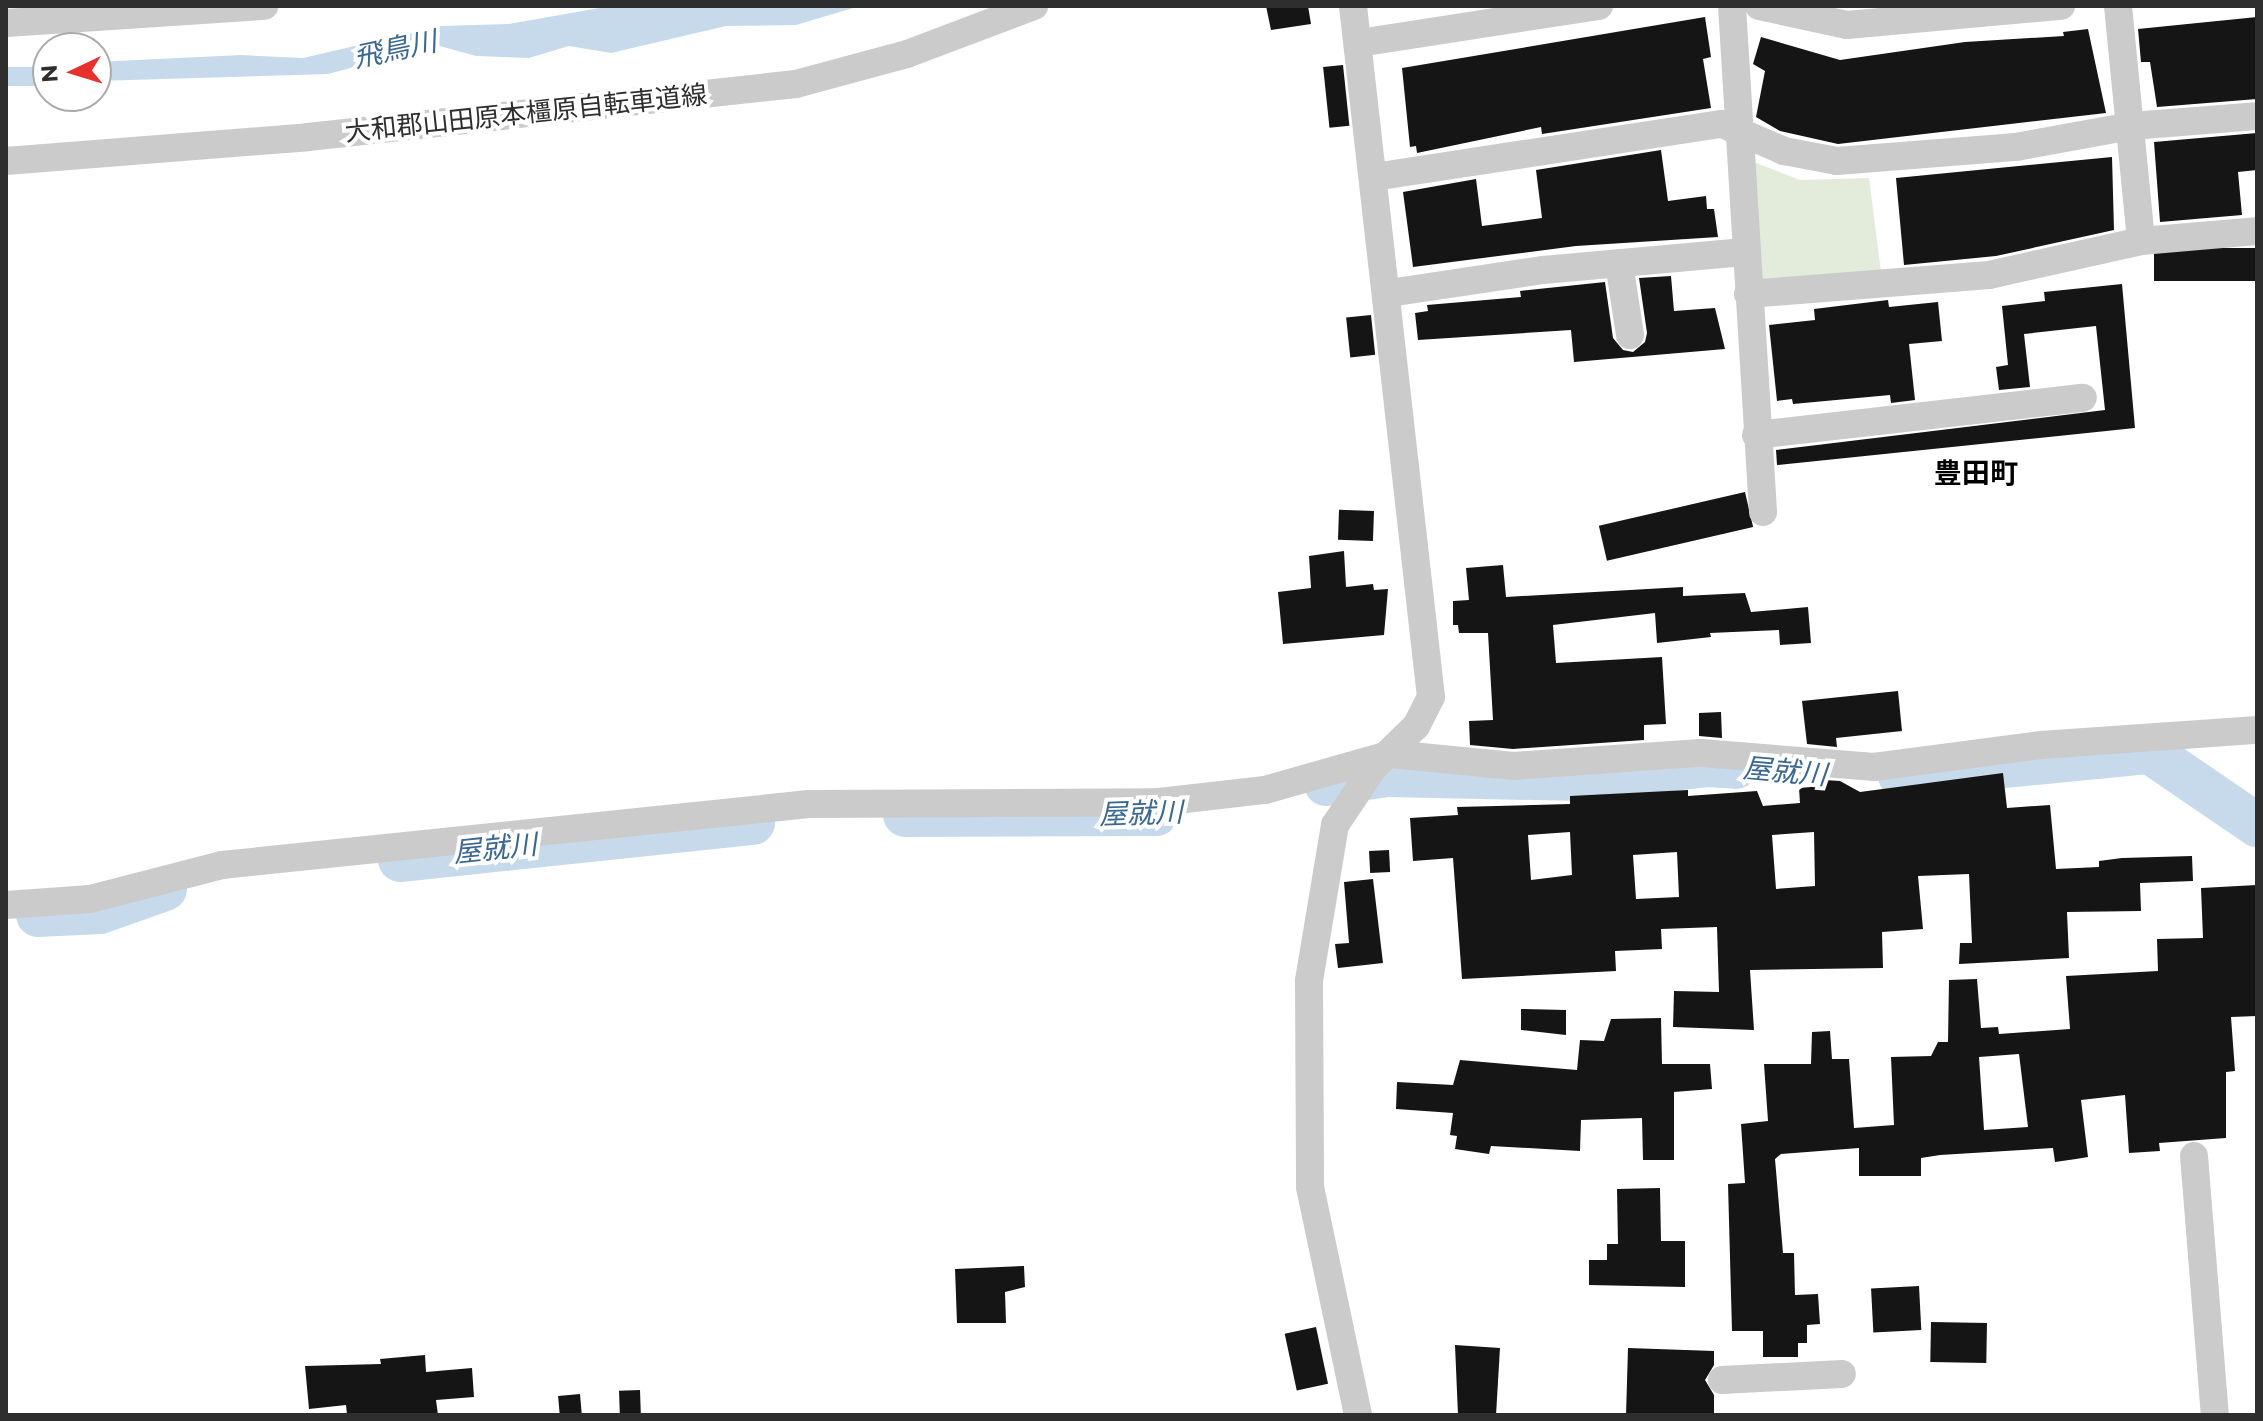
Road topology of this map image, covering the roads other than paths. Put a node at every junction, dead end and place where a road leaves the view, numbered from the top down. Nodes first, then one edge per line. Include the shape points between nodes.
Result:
1 (264, 6) edge
2 (1034, 6) edge
3 (1353, 6) edge
4 (1599, 6) edge
5 (1732, 6) edge
6 (1759, 6) edge
7 (2061, 6) edge
8 (2118, 6) edge
9 (64, 12) edge
10 (6, 23) edge
11 (1359, 43) junction
12 (2257, 116) edge
13 (2131, 126) junction
14 (1738, 132) junction
15 (6, 161) edge
16 (1374, 177) junction
17 (2257, 231) edge
18 (2141, 241) junction
19 (1744, 252) junction
20 (1619, 263) junction
21 (1389, 293) junction
22 (1748, 294) junction
23 (1630, 335) dead end
24 (2083, 398) dead end
25 (1756, 435) junction
26 (1763, 512) dead end
27 (2257, 730) edge
28 (1376, 768) junction
29 (6, 905) edge
30 (2194, 1156) dead end
31 (1842, 1374) dead end
32 (1722, 1380) dead end
33 (1358, 1415) edge
34 (2215, 1415) edge

1 - 9 street
2 - 15 street, 大和郡山田原本橿原自転車道線 via 907,54 796,84 308,137
3 - 11 street
4 - 11 street
5 - 14 street
6 - 7 street via 1847,25
8 - 13 street
9 - 10 street
11 - 16 street
12 - 13 street
13 - 14 street via 2016,147 1837,161 1784,151
13 - 18 street
14 - 16 street via 1722,124
14 - 19 street
16 - 21 street
17 - 18 street
18 - 22 street via 1989,275
19 - 20 street
19 - 22 street
20 - 21 street
20 - 23 street
21 - 28 street via 1431,697 1416,726
22 - 25 street
24 - 25 street
25 - 26 street
27 - 28 street via 2041,745 1874,767 1701,753 1513,766
28 - 29 street via 1265,790 1159,802 809,804 222,865 90,899
28 - 33 street via 1335,825 1327,850 1309,981 1310,1187
30 - 34 street
31 - 32 street

